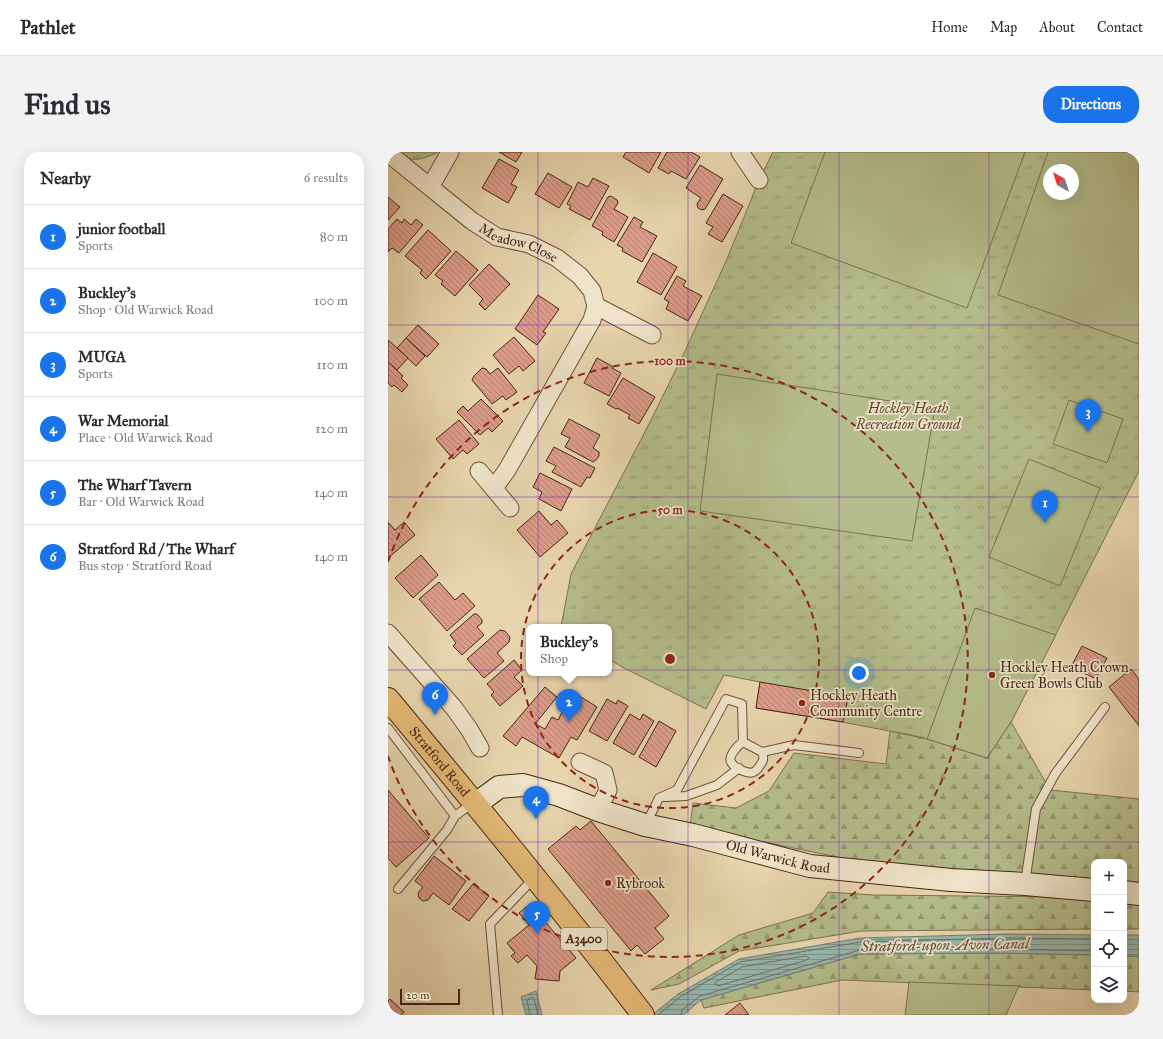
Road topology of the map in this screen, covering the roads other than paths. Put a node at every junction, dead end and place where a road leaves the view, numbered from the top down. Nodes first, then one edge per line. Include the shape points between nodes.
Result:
1 (450, 152) edge
2 (740, 152) edge
3 (388, 153) edge
4 (759, 180) dead end
5 (430, 187) junction
6 (596, 306) junction
7 (652, 335) dead end
8 (479, 471) dead end
9 (494, 488) junction
10 (510, 508) dead end
11 (388, 633) edge
12 (390, 705) edge
13 (1105, 707) dead end
14 (388, 728) edge
15 (743, 742) junction
16 (480, 748) dead end
17 (762, 752) junction
18 (859, 753) dead end
19 (580, 762) dead end
20 (428, 763) junction
21 (739, 768) junction
22 (659, 798) junction
23 (475, 803) junction
24 (598, 810) junction
25 (455, 816) junction
26 (645, 825) junction
27 (535, 877) junction
28 (1025, 884) junction
29 (398, 889) dead end
30 (1091, 890) edge
31 (1127, 892) edge
32 (1139, 894) edge
33 (637, 1008) edge
34 (498, 1015) edge

1 - 5 street
2 - 4 street
3 - 5 street, Meadow Close
5 - 6 street, Meadow Close via 472,221 497,236 530,244 557,258 580,276 592,291
6 - 7 street
6 - 9 street via 592,320 507,470
8 - 9 street
9 - 10 street
11 - 16 street via 454,708
12 - 20 main road, Stratford Road / A3400
13 - 28 lane via 1055,774 1036,809
14 - 20 lane
15 - 17 lane
15 - 21 lane via 738,745 730,761
15 - 22 lane via 742,704 726,699 677,790
17 - 18 lane via 794,745
17 - 21 lane via 763,760 756,771 747,773
19 - 24 street via 604,773 608,790
20 - 23 main road, Stratford Road / A3400
20 - 25 lane
21 - 22 lane via 716,785 686,796
22 - 26 lane
23 - 24 main road, Old Warwick Road via 499,787 523,785
23 - 25 lane
23 - 27 main road, A3400
24 - 26 main road, Old Warwick Road
25 - 29 lane via 447,830
26 - 28 main road, Old Warwick Road via 694,835 810,866 952,880
27 - 33 main road, A3400
27 - 34 lane via 490,924
28 - 30 main road, Old Warwick Road
31 - 32 main road

